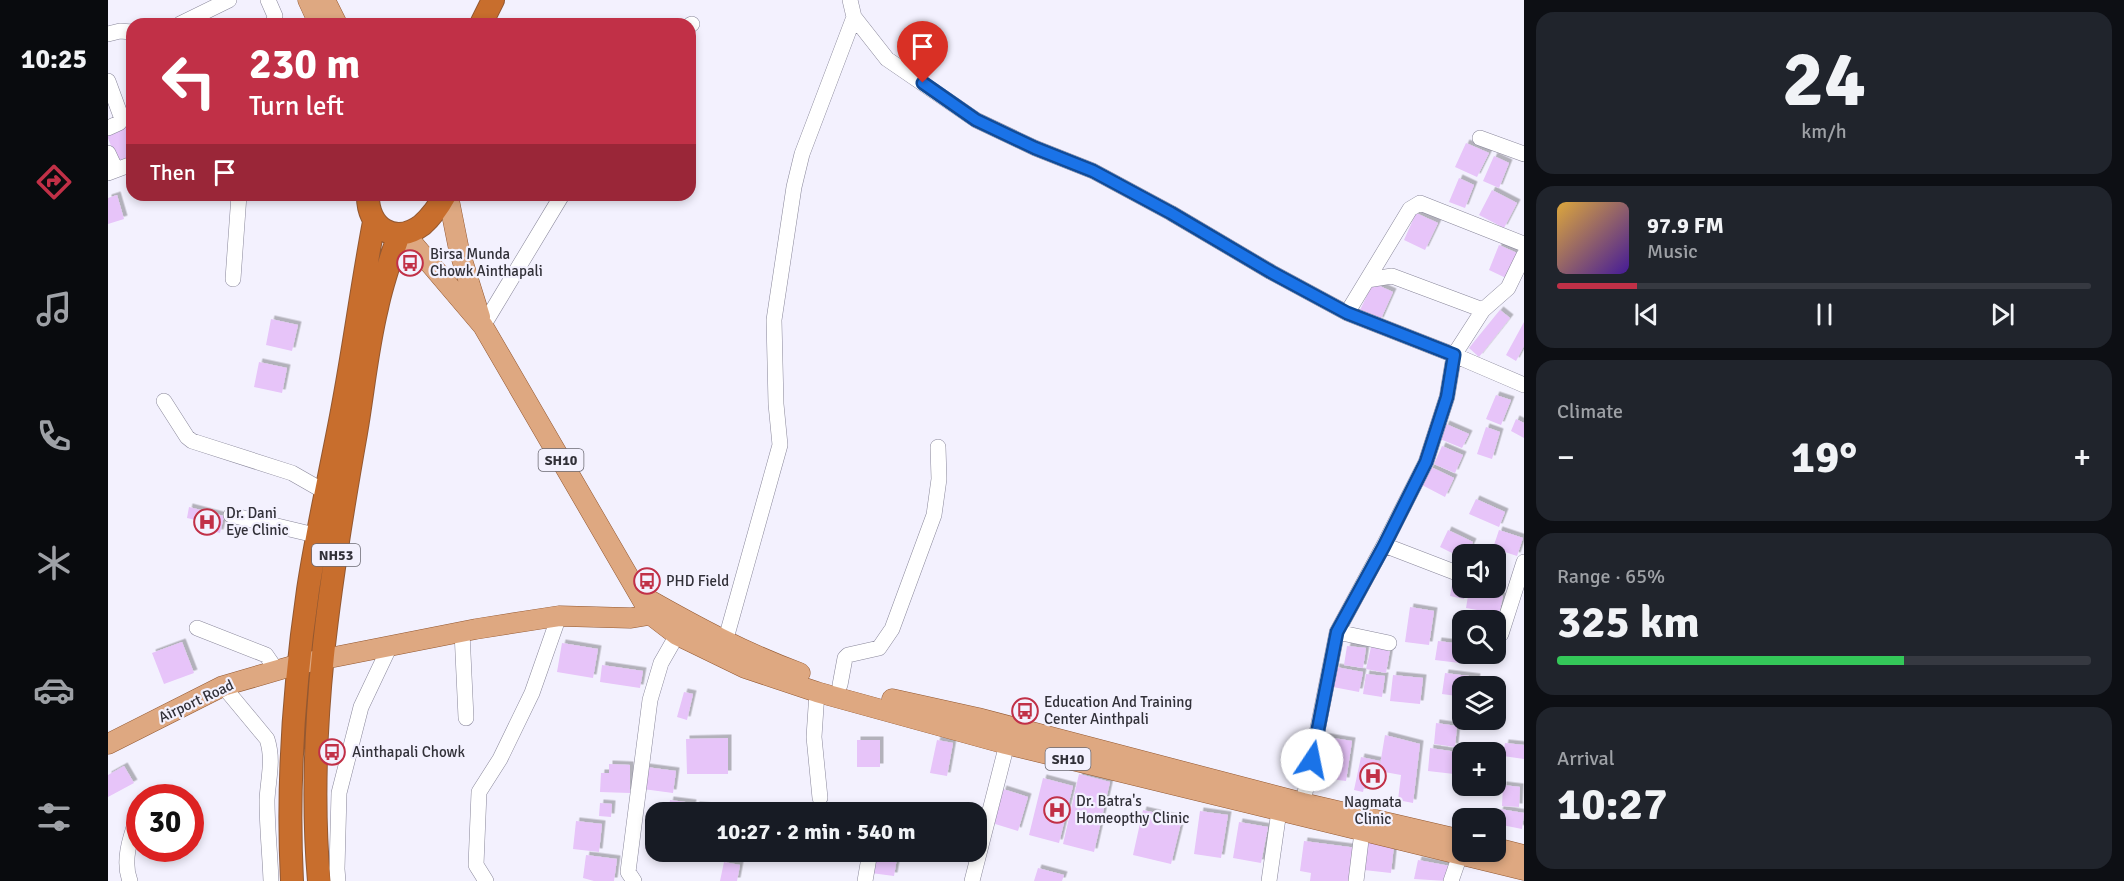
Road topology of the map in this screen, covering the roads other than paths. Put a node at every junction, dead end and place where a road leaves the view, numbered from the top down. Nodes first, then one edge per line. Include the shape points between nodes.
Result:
1 (229, 0) edge
2 (268, 0) edge
3 (308, 0) edge
4 (325, 0) edge
5 (493, 0) edge
6 (850, 0) edge
7 (854, 17) junction
8 (192, 18) edge
9 (274, 18) edge
10 (317, 18) edge
11 (334, 18) edge
12 (484, 18) edge
13 (126, 32) edge
14 (108, 34) edge
15 (108, 81) edge
16 (108, 128) edge
17 (1480, 138) dead end
18 (108, 153) edge
19 (1524, 154) edge
20 (112, 171) edge
21 (241, 201) edge
22 (368, 201) edge
23 (442, 201) edge
24 (447, 201) edge
25 (558, 201) edge
26 (374, 222) junction
27 (402, 233) junction
28 (1524, 244) edge
29 (1524, 255) edge
30 (233, 279) dead end
31 (1367, 280) junction
32 (1484, 310) junction
33 (1347, 313) junction
34 (483, 326) junction
35 (1454, 355) junction
36 (1524, 385) edge
37 (164, 401) dead end
38 (938, 447) dead end
39 (327, 493) junction
40 (231, 515) dead end
41 (318, 536) junction
42 (1384, 546) junction
43 (1524, 562) edge
44 (1452, 571) edge
45 (660, 613) junction
46 (559, 616) junction
47 (1506, 618) edge
48 (197, 628) dead end
49 (462, 632) junction
50 (1337, 632) junction
51 (677, 635) junction
52 (725, 642) junction
53 (1389, 643) dead end
54 (389, 648) junction
55 (322, 660) junction
56 (299, 664) junction
57 (277, 671) junction
58 (840, 685) junction
59 (223, 686) junction
60 (817, 692) junction
61 (466, 718) dead end
62 (1009, 736) junction
63 (108, 744) edge
64 (820, 798) dead end
65 (1303, 803) junction
66 (987, 811) edge
67 (1279, 811) junction
68 (1362, 832) junction
69 (1452, 845) edge
70 (1452, 847) edge
71 (1506, 850) edge
72 (1524, 855) edge
73 (127, 862) edge
74 (868, 862) edge
75 (975, 862) edge
76 (1457, 862) edge
77 (1501, 862) edge
78 (1524, 870) edge
79 (130, 881) edge
80 (271, 881) edge
81 (292, 881) edge
82 (319, 881) edge
83 (338, 881) edge
84 (486, 881) edge
85 (634, 881) edge
86 (865, 881) edge
87 (972, 881) edge
88 (1269, 881) edge
89 (1356, 881) edge
90 (1451, 881) edge

1 - 8 street
2 - 9 street
3 - 10 main road
4 - 11 main road
5 - 12 highway
6 - 7 street
7 - 33 street via 887,59 976,120 1093,171
7 - 52 street via 802,154 794,187 774,320 780,445
13 - 14 street
15 - 16 street via 122,119
17 - 19 street
18 - 20 street
21 - 30 street
22 - 26 highway, NH53
23 - 27 highway via 422,225
24 - 34 main road, SH10
25 - 34 street
26 - 27 highway via 386,231
26 - 39 highway, NH53
27 - 34 main road, SH10
27 - 55 highway, NH53 via 376,309 339,527
28 - 31 street via 1420,203 1410,208
29 - 32 street via 1508,288
31 - 32 street via 1392,276
31 - 33 street
32 - 35 street
33 - 35 street
34 - 45 main road, SH10 via 639,594
35 - 36 street
35 - 42 street via 1447,397 1426,462
37 - 39 street via 192,441 292,473
38 - 58 street via 934,515 892,629 879,648 845,658
39 - 41 highway, NH53
40 - 41 street
41 - 56 highway, NH53
42 - 44 street
42 - 50 street
43 - 47 street
45 - 46 main road, Airport Road via 631,618
45 - 51 main road, SH10
45 - 52 main road, SH10
46 - 49 main road, Airport Road
46 - 84 street via 532,693 479,792 476,865
48 - 57 street via 266,655
49 - 54 main road, Airport Road
49 - 61 street
50 - 53 street
50 - 65 street
51 - 60 main road, SH10 via 744,668
51 - 85 street via 662,663 650,700 628,872
52 - 58 main road, SH10
54 - 55 main road, Airport Road
54 - 83 street via 361,708 339,794
55 - 56 main road, Airport Road
55 - 82 highway, NH53 via 316,780
56 - 57 main road, Airport Road
56 - 81 highway, NH53 via 292,778
57 - 59 main road, Airport Road
58 - 62 main road, SH10
59 - 63 main road, Airport Road
59 - 80 street via 267,739 270,748 267,811
60 - 62 main road, SH10
60 - 64 street via 814,737
62 - 65 main road, SH10
62 - 66 street
62 - 67 main road, SH10
65 - 69 main road, SH10
67 - 68 main road, SH10
67 - 88 street
68 - 70 main road, SH10
68 - 89 street
71 - 72 main road
73 - 79 street
74 - 86 street
75 - 87 street
76 - 90 street
77 - 78 main road, SH10

